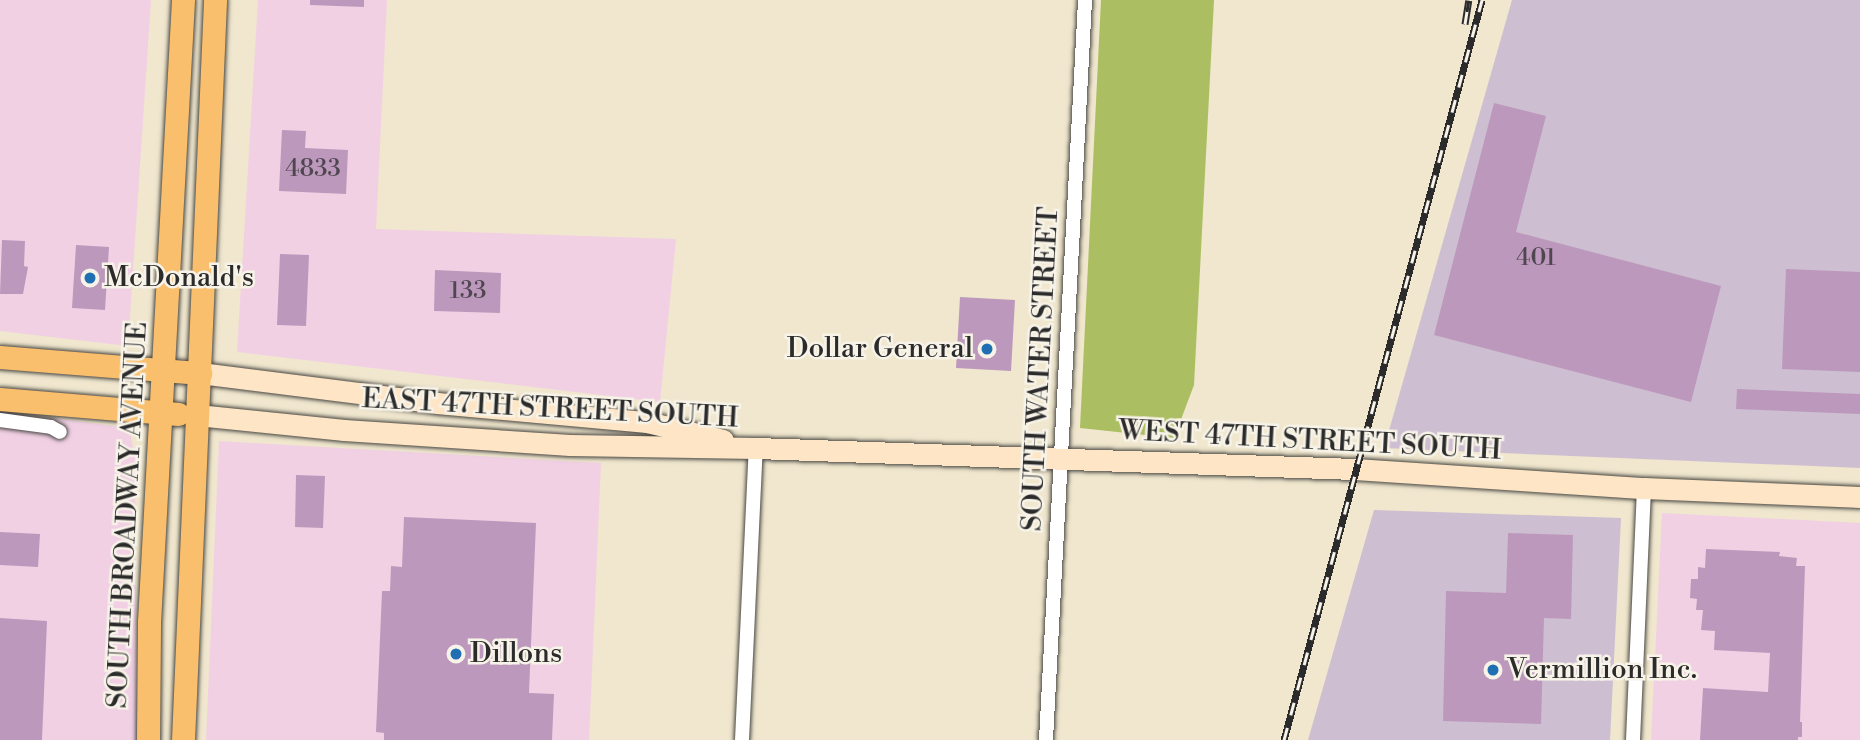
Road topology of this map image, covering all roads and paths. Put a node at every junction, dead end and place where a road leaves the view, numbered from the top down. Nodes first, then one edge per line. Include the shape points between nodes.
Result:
1 (183, 0) edge
2 (215, 0) edge
3 (1085, 0) edge
4 (0, 357) edge
5 (164, 368) junction
6 (200, 373) junction
7 (0, 399) edge
8 (163, 413) junction
9 (197, 415) junction
10 (0, 420) edge
11 (60, 432) dead end
12 (756, 448) junction
13 (1060, 458) junction
14 (1644, 488) junction
15 (1860, 497) edge
16 (148, 740) edge
17 (183, 740) edge
18 (742, 740) edge
19 (1045, 740) edge
20 (1633, 740) edge

1 - 5 main road, SOUTH BROADWAY AVENUE
2 - 6 main road
3 - 13 street, SOUTH WATER STREET
4 - 5 main road, EAST 47TH STREET SOUTH
5 - 6 main road, EAST 47TH STREET SOUTH
5 - 8 main road, SOUTH BROADWAY AVENUE
6 - 9 main road
6 - 12 street, EAST 47TH STREET SOUTH via 437,403 647,422
7 - 8 main road, EAST 47TH STREET SOUTH
8 - 9 main road, EAST 47TH STREET SOUTH
8 - 16 main road, SOUTH BROADWAY AVENUE via 149,622
9 - 12 street, EAST 47TH STREET SOUTH via 570,445
9 - 17 main road
10 - 11 street
12 - 13 street, WEST 47TH STREET SOUTH
12 - 18 street
13 - 14 street, WEST 47TH STREET SOUTH via 1355,469
13 - 19 street, SOUTH WATER STREET
14 - 15 street, WEST 47TH STREET SOUTH
14 - 20 street

